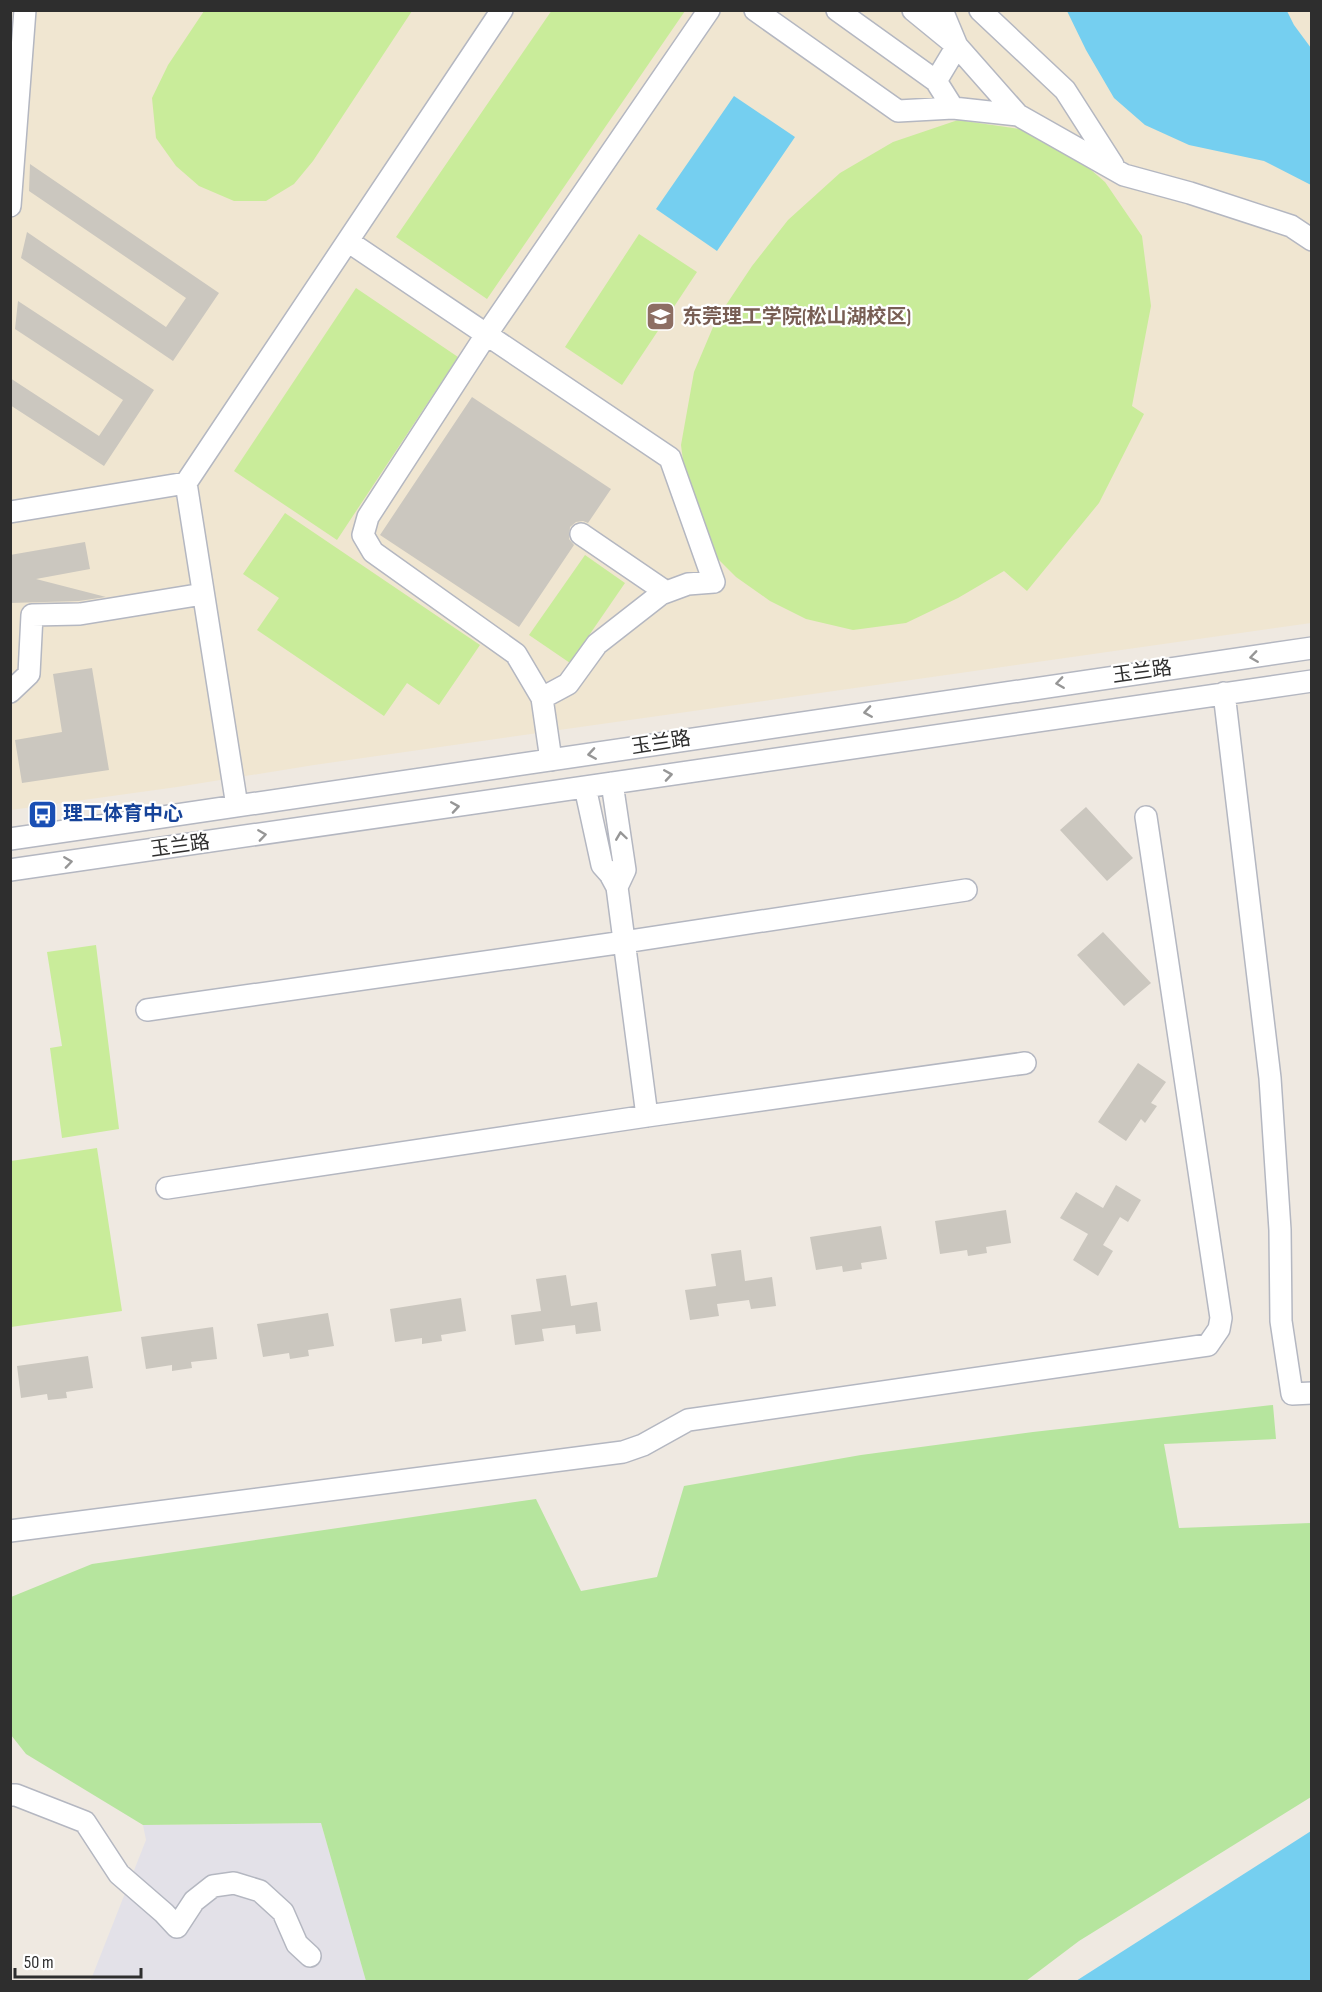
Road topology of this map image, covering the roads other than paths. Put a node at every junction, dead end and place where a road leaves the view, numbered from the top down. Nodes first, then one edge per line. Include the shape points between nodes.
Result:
1 (25, 10) edge
2 (502, 10) edge
3 (709, 10) edge
4 (755, 10) edge
5 (837, 10) edge
6 (913, 10) edge
7 (942, 10) edge
8 (980, 10) edge
9 (957, 46) junction
10 (936, 81) junction
11 (953, 108) junction
12 (1018, 115) junction
13 (1117, 171) junction
14 (10, 206) edge
15 (1311, 240) edge
16 (349, 242) junction
17 (486, 335) junction
18 (186, 483) junction
19 (10, 512) edge
20 (581, 534) dead end
21 (666, 592) junction
22 (203, 594) junction
23 (1311, 648) edge
24 (1311, 681) edge
25 (10, 692) edge
26 (1224, 693) junction
27 (542, 698) junction
28 (551, 760) junction
29 (612, 783) junction
30 (585, 787) junction
31 (237, 806) junction
32 (1146, 817) dead end
33 (10, 839) edge
34 (10, 870) edge
35 (617, 887) junction
36 (966, 890) dead end
37 (624, 942) junction
38 (147, 1010) dead end
39 (1025, 1063) dead end
40 (647, 1116) junction
41 (167, 1188) dead end
42 (1302, 1394) edge
43 (10, 1531) edge
44 (10, 1795) edge
45 (310, 1956) dead end

1 - 14 street
2 - 16 street
3 - 17 street
4 - 11 street via 898,111
5 - 10 street
6 - 9 street
7 - 9 street
8 - 13 street via 1065,90
9 - 10 street
9 - 12 street
10 - 11 street
11 - 12 street
12 - 13 street
13 - 15 street via 1291,226
16 - 17 street
16 - 18 street
17 - 21 street via 670,458 714,582 688,584
17 - 27 street via 368,517 363,535 373,552 516,654
18 - 19 street
18 - 22 street
20 - 21 street
21 - 27 street via 597,644 568,684
22 - 25 street via 80,614 32,615 29,674
22 - 31 street
23 -> 28 street, 玉兰路
24 - 26 street, 玉兰路
29 -> 26 street, 玉兰路
26 - 42 street via 1270,1078 1280,1230 1281,1321
27 - 28 street
28 - 31 street, 玉兰路
29 - 30 street, 玉兰路
35 -> 29 street via 625,870
34 -> 30 street, 玉兰路
30 - 35 street via 602,864
31 - 33 street, 玉兰路
32 - 43 street via 1221,1318 1208,1345 688,1420 644,1445 614,1454
35 - 37 street
36 - 37 street
37 - 38 street
37 - 40 street
39 - 40 street
40 - 41 street
44 - 45 street via 85,1822 119,1874 177,1928 194,1900 213,1886 234,1883 260,1891 283,1912 297,1944

